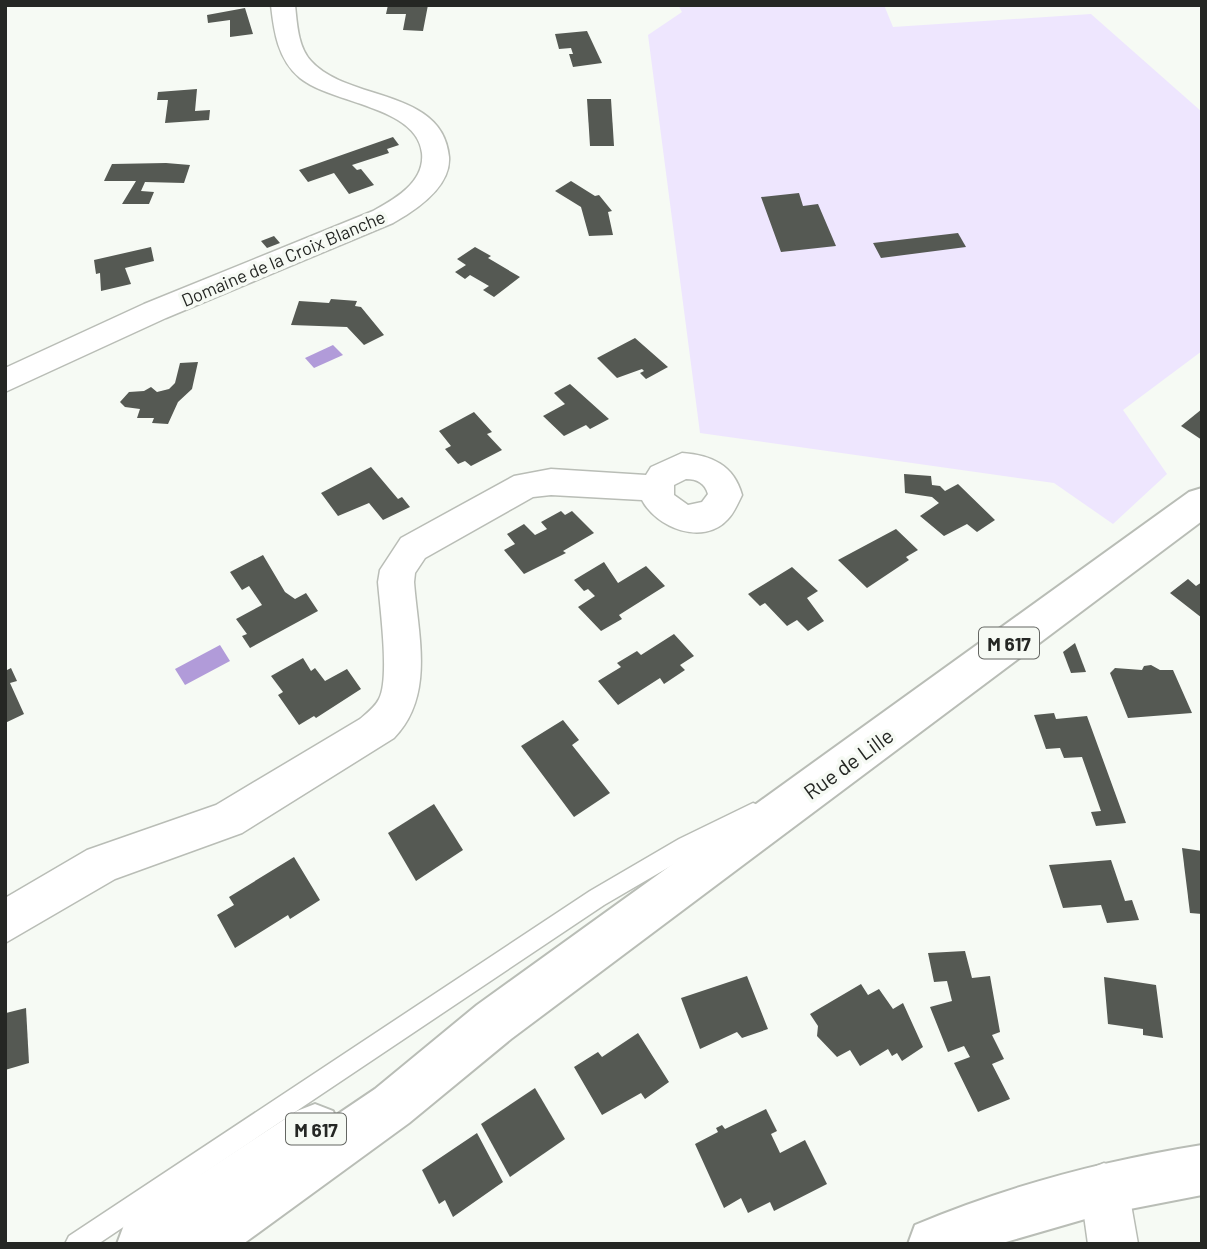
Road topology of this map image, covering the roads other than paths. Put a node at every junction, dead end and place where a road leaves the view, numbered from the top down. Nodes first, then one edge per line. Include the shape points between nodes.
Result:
1 (283, 5) edge
2 (5, 381) edge
3 (655, 488) dead end
4 (1202, 502) edge
5 (818, 785) junction
6 (5, 922) edge
7 (494, 1021) junction
8 (1202, 1170) edge
9 (1104, 1187) junction
10 (77, 1244) edge
11 (143, 1244) edge
12 (198, 1244) edge
13 (934, 1244) edge
14 (1113, 1244) edge

1 - 2 street, Domaine de la Croix Blanche via 289,48 307,72 423,125 436,152 426,184 383,218 155,311
3 - 6 street via 551,482 526,485 425,539 398,570 401,697 374,732 228,820 102,864
4 - 5 main road, Rue de Lille / M 617
5 - 7 main road, Rue de Lille / M 617
5 - 10 lane via 729,823 597,898
7 - 11 main road, Rue de Lille / M 617 via 406,1071
7 - 12 main road, Rue de Lille / M 617 via 391,1106
8 - 9 main road
9 - 13 main road via 1023,1209
9 - 14 street

